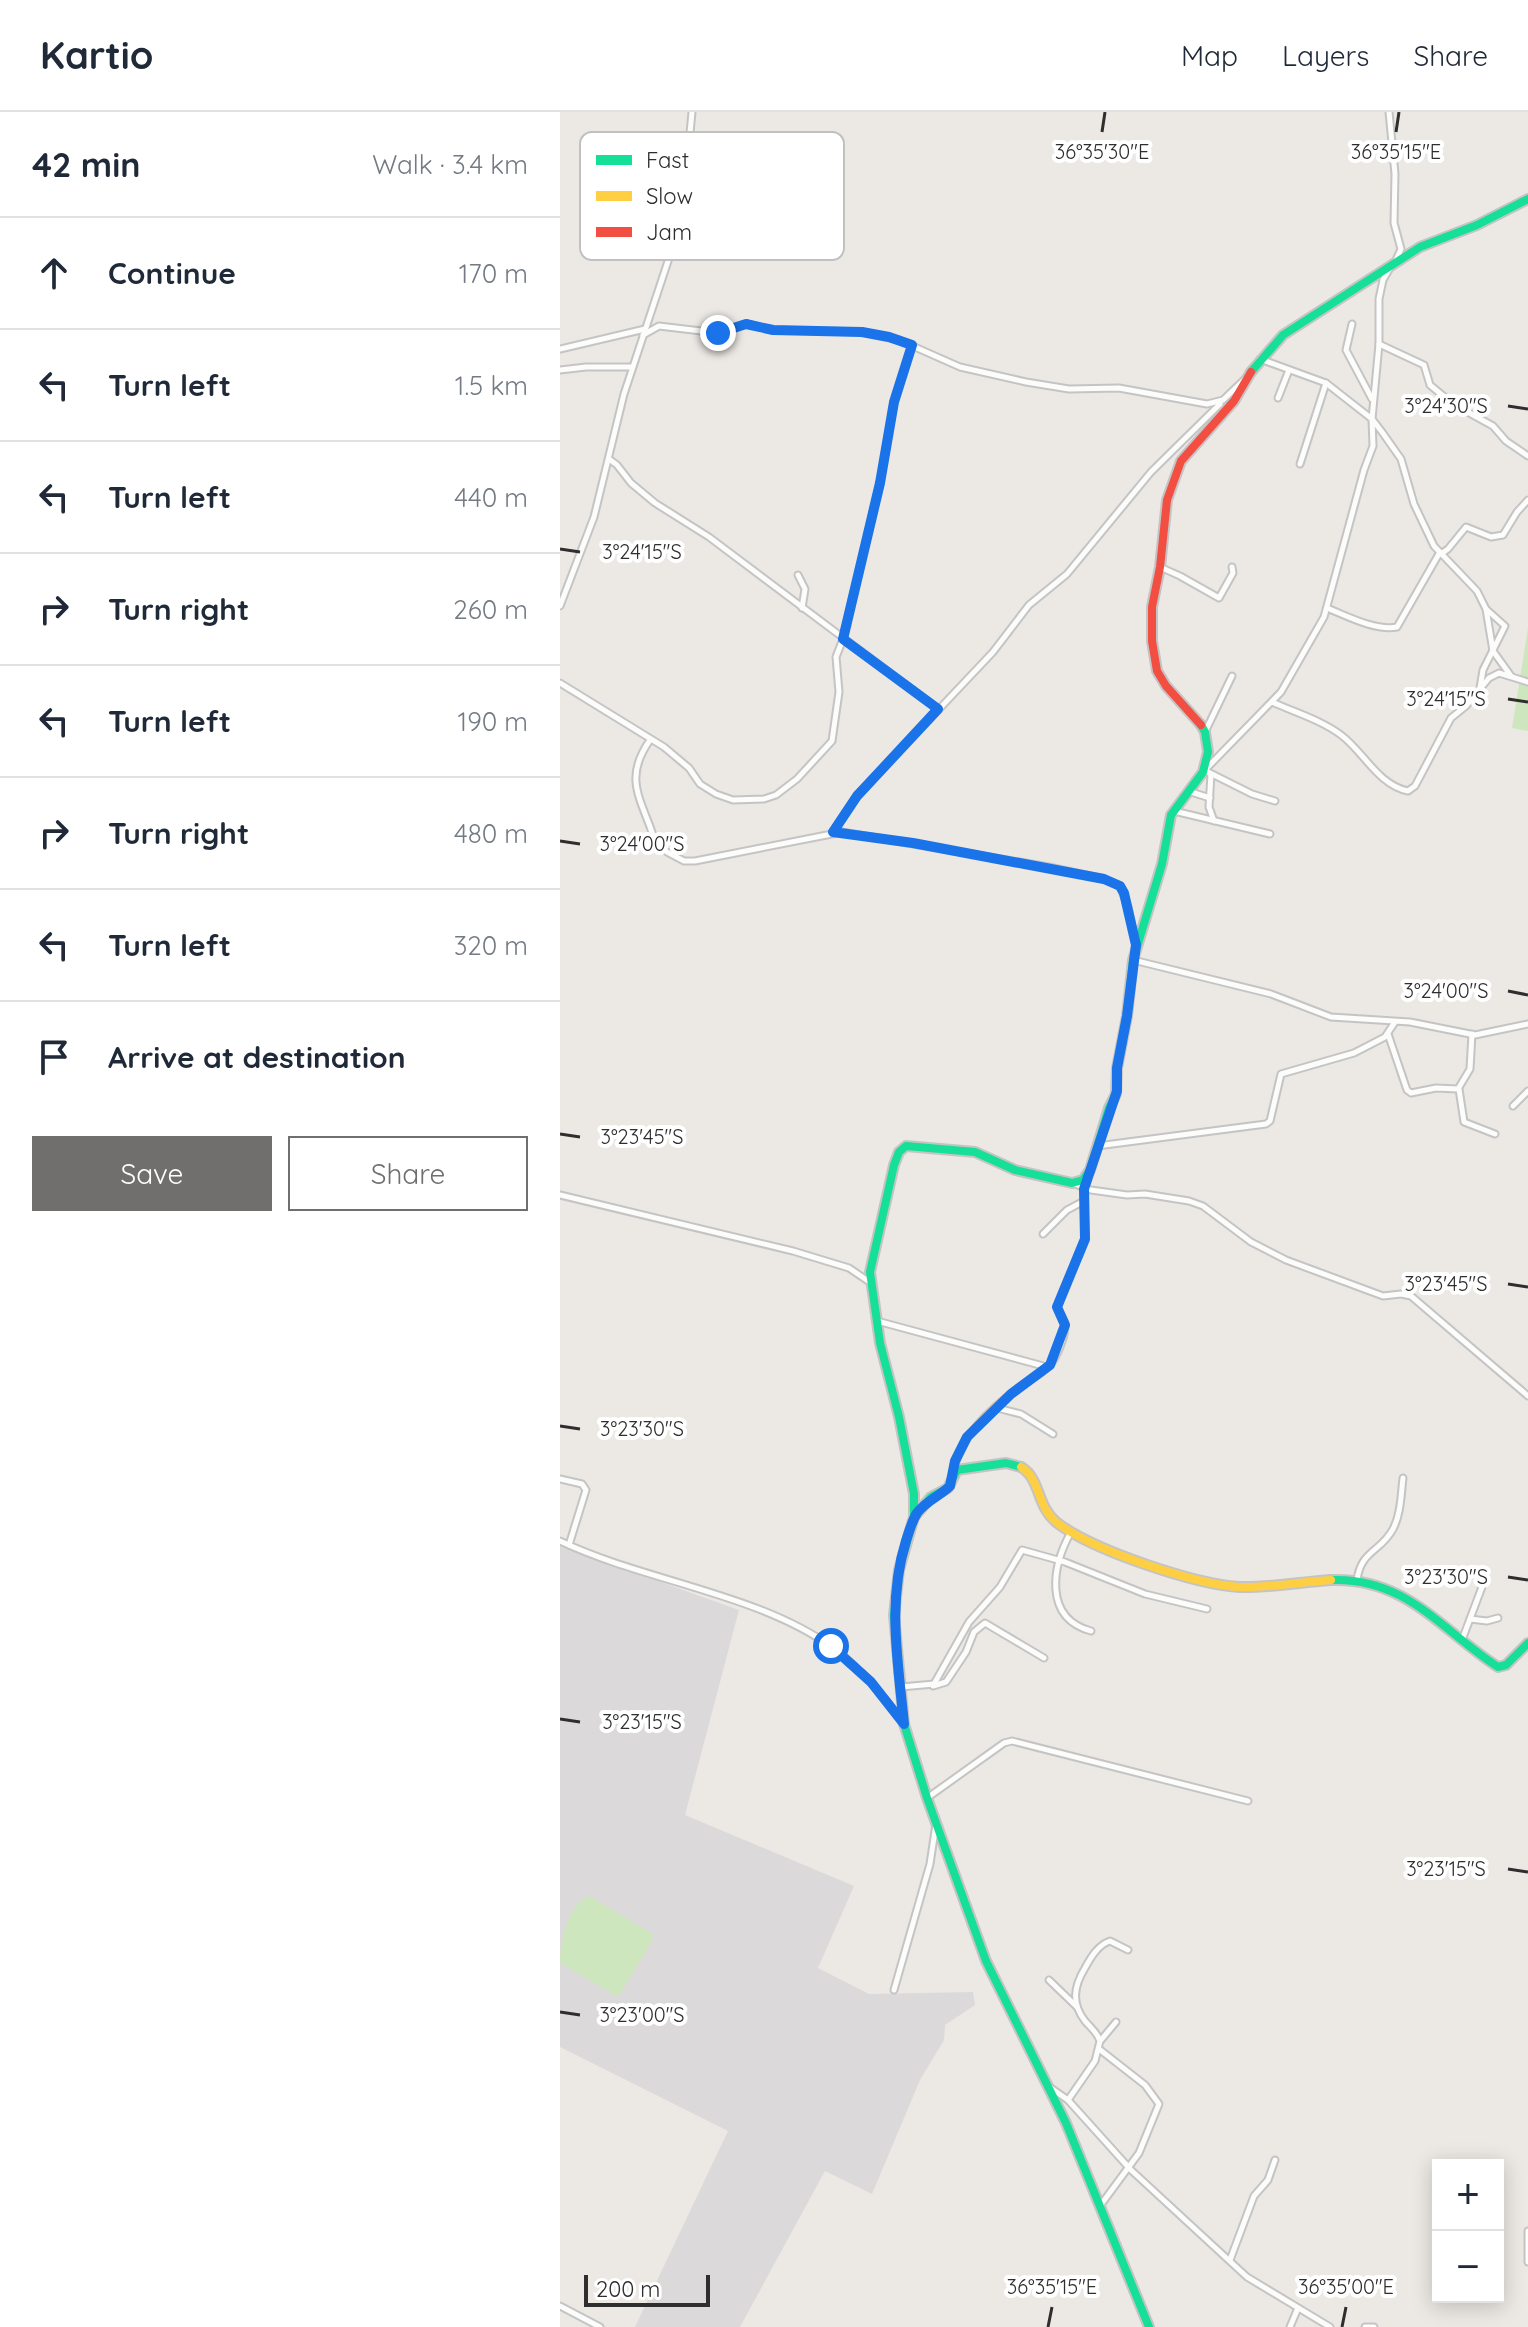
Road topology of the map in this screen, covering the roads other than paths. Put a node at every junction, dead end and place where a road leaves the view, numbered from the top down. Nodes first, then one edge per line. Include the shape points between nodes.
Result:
1 (692, 112) edge
2 (1389, 112) edge
3 (690, 132) edge
4 (1528, 199) edge
5 (667, 260) edge
6 (1394, 263) junction
7 (1352, 324) dead end
8 (645, 332) junction
9 (1379, 344) junction
10 (912, 345) junction
11 (560, 349) edge
12 (1260, 359) junction
13 (632, 367) junction
14 (560, 370) edge
15 (1289, 370) junction
16 (1247, 377) junction
17 (1326, 383) junction
18 (1278, 398) dead end
19 (1223, 400) junction
20 (1373, 402) junction
21 (1372, 419) junction
22 (1528, 456) edge
23 (609, 459) junction
24 (1300, 464) dead end
25 (1528, 500) edge
26 (1440, 553) junction
27 (1160, 567) junction
28 (1232, 567) dead end
29 (798, 575) dead end
30 (560, 606) edge
31 (802, 608) junction
32 (1327, 608) junction
33 (1486, 609) junction
34 (843, 639) junction
35 (1493, 651) junction
36 (1232, 676) dead end
37 (1511, 676) junction
38 (1528, 682) edge
39 (560, 683) edge
40 (1480, 689) junction
41 (1272, 702) junction
42 (938, 709) junction
43 (1205, 732) junction
44 (650, 740) junction
45 (1206, 772) junction
46 (1188, 791) junction
47 (1210, 798) junction
48 (1275, 801) dead end
49 (1173, 810) junction
50 (1214, 821) junction
51 (833, 832) junction
52 (1270, 834) dead end
53 (660, 847) dead end
54 (667, 852) dead end
55 (1136, 945) junction
56 (1133, 960) junction
57 (1396, 1021) junction
58 (1528, 1024) edge
59 (1388, 1034) junction
60 (1472, 1034) junction
61 (1459, 1088) junction
62 (1528, 1091) edge
63 (1513, 1106) dead end
64 (1495, 1134) dead end
65 (1097, 1146) junction
66 (1088, 1173) junction
67 (1072, 1183) junction
68 (1084, 1189) junction
69 (560, 1195) edge
70 (1084, 1201) junction
71 (1043, 1234) dead end
72 (872, 1284) junction
73 (877, 1321) junction
74 (1047, 1367) junction
75 (1528, 1396) edge
76 (996, 1408) junction
77 (1053, 1434) dead end
78 (953, 1474) junction
79 (1403, 1478) dead end
80 (560, 1479) edge
81 (914, 1517) junction
82 (1071, 1532) junction
83 (560, 1541) edge
84 (569, 1545) junction
85 (1060, 1561) junction
86 (1357, 1580) junction
87 (1482, 1587) dead end
88 (1207, 1609) dead end
89 (1498, 1618) dead end
90 (1470, 1619) junction
91 (1091, 1631) dead end
92 (1462, 1640) junction
93 (1528, 1643) edge
94 (1044, 1658) dead end
95 (932, 1686) junction
96 (901, 1687) junction
97 (904, 1724) junction
98 (927, 1798) junction
99 (1248, 1801) dead end
100 (936, 1823) junction
101 (1128, 1950) dead end
102 (1049, 1980) dead end
103 (894, 1990) dead end
104 (1078, 2008) junction
105 (1116, 2022) dead end
106 (1100, 2041) junction
107 (1099, 2049) junction
108 (1047, 2085) junction
109 (1068, 2100) junction
110 (1275, 2160) dead end
111 (1129, 2168) junction
112 (1100, 2206) junction
113 (1528, 2231) edge
114 (1230, 2260) junction
115 (1528, 2262) edge
116 (560, 2306) edge
117 (1298, 2308) junction
118 (600, 2327) edge
119 (1149, 2327) edge
120 (1290, 2327) edge
121 (1330, 2327) edge
122 (1365, 2327) edge
123 (1374, 2327) edge

1 - 3 street
2 - 6 street via 1394,223 1401,249
4 - 6 street
5 - 8 street
6 - 9 street via 1379,299
6 - 12 street via 1288,331
7 - 20 street via 1346,350
8 - 10 street via 659,326 718,333 746,324 773,330 862,332
8 - 11 street
8 - 13 street
9 - 20 street
9 - 22 street via 1424,365 1428,382 1446,398 1493,426
10 - 19 street via 960,367 1049,386 1112,388 1207,404
10 - 34 street via 894,402
12 - 15 street
12 - 16 street
13 - 14 street
13 - 23 street
15 - 17 street
15 - 18 street
16 - 19 street
16 - 27 street via 1234,401 1177,469 1167,500
17 - 21 street
17 - 24 street
19 - 42 street via 1151,472 1067,574 1029,605
20 - 21 street
21 - 26 street via 1401,459 1419,517
21 - 32 street via 1373,450
23 - 30 street via 594,517
23 - 31 street via 647,497
25 - 26 street via 1503,535 1494,538 1466,527
26 - 32 street via 1397,627
26 - 33 street via 1477,591
27 - 28 street via 1219,598
27 - 43 street via 1151,615 1155,664 1166,686
29 - 31 street via 805,589
31 - 34 street
32 - 41 street
33 - 35 street
33 - 35 street via 1505,626
34 - 42 street
34 - 44 street via 836,657 839,692 833,738 797,779 772,797 739,801 716,794
35 - 37 street
35 - 40 street
36 - 43 street
37 - 38 street
37 - 40 street via 1496,673
39 - 44 street
40 - 41 street via 1451,718 1408,791 1367,764 1339,733
41 - 45 street
42 - 51 street via 852,803
43 - 45 street
44 - 53 street via 638,759 635,781 651,837
45 - 46 street
45 - 47 street
45 - 48 street
46 - 47 street
46 - 49 street
47 - 50 street
49 - 50 street
49 - 55 street
50 - 52 street
51 - 54 street via 695,861
51 - 55 street via 1104,879 1124,893
55 - 56 street
56 - 57 street via 1271,994 1325,1016
56 - 65 street via 1117,1091
57 - 59 street
57 - 60 street
58 - 60 street
59 - 61 street via 1409,1092
59 - 65 street via 1346,1056 1282,1073 1266,1124
60 - 61 street via 1470,1069
61 - 64 street via 1464,1122
62 - 63 street
65 - 66 street
66 - 67 street
66 - 68 street
67 - 68 street
67 - 72 street via 1015,1170 975,1152 906,1146 892,1173 872,1256
68 - 70 street
68 - 75 street via 1189,1201 1286,1260 1383,1296 1411,1296
69 - 72 street via 786,1249 849,1268
70 - 71 street
70 - 74 street via 1085,1239 1057,1310 1065,1329
72 - 73 street
73 - 74 street
73 - 81 street via 905,1445
74 - 76 street
76 - 77 street via 1021,1414
76 - 78 street via 963,1442
78 - 81 street via 948,1488 931,1497
78 - 82 street via 995,1463 1022,1467 1032,1475 1043,1508
79 - 86 street via 1394,1528 1363,1559
80 - 84 street via 586,1490
81 - 96 street via 896,1588
82 - 85 street
82 - 86 street via 1223,1586
83 - 84 street
84 - 97 street via 792,1624 843,1655
85 - 88 street via 1145,1594
85 - 91 street via 1058,1607
85 - 95 street via 1020,1551
86 - 92 street via 1401,1596
87 - 90 street
89 - 90 street
90 - 92 street
92 - 93 street via 1498,1667
94 - 95 street via 985,1623 974,1632 946,1682
95 - 96 street
96 - 97 street
97 - 98 street
98 - 99 street via 1012,1741
98 - 100 street
100 - 103 street via 930,1864
100 - 108 street via 986,1961
101 - 104 street via 1110,1941 1100,1947 1076,1983
102 - 104 street
104 - 106 street
105 - 106 street
106 - 107 street
107 - 109 street
107 - 111 street via 1145,2085 1159,2104
108 - 109 street
108 - 112 street
109 - 111 street
110 - 114 street via 1268,2180 1254,2196
111 - 112 street
111 - 114 street
112 - 119 street
113 - 115 street
114 - 117 street via 1252,2281
116 - 118 street
117 - 120 street
117 - 121 street
122 - 123 street

